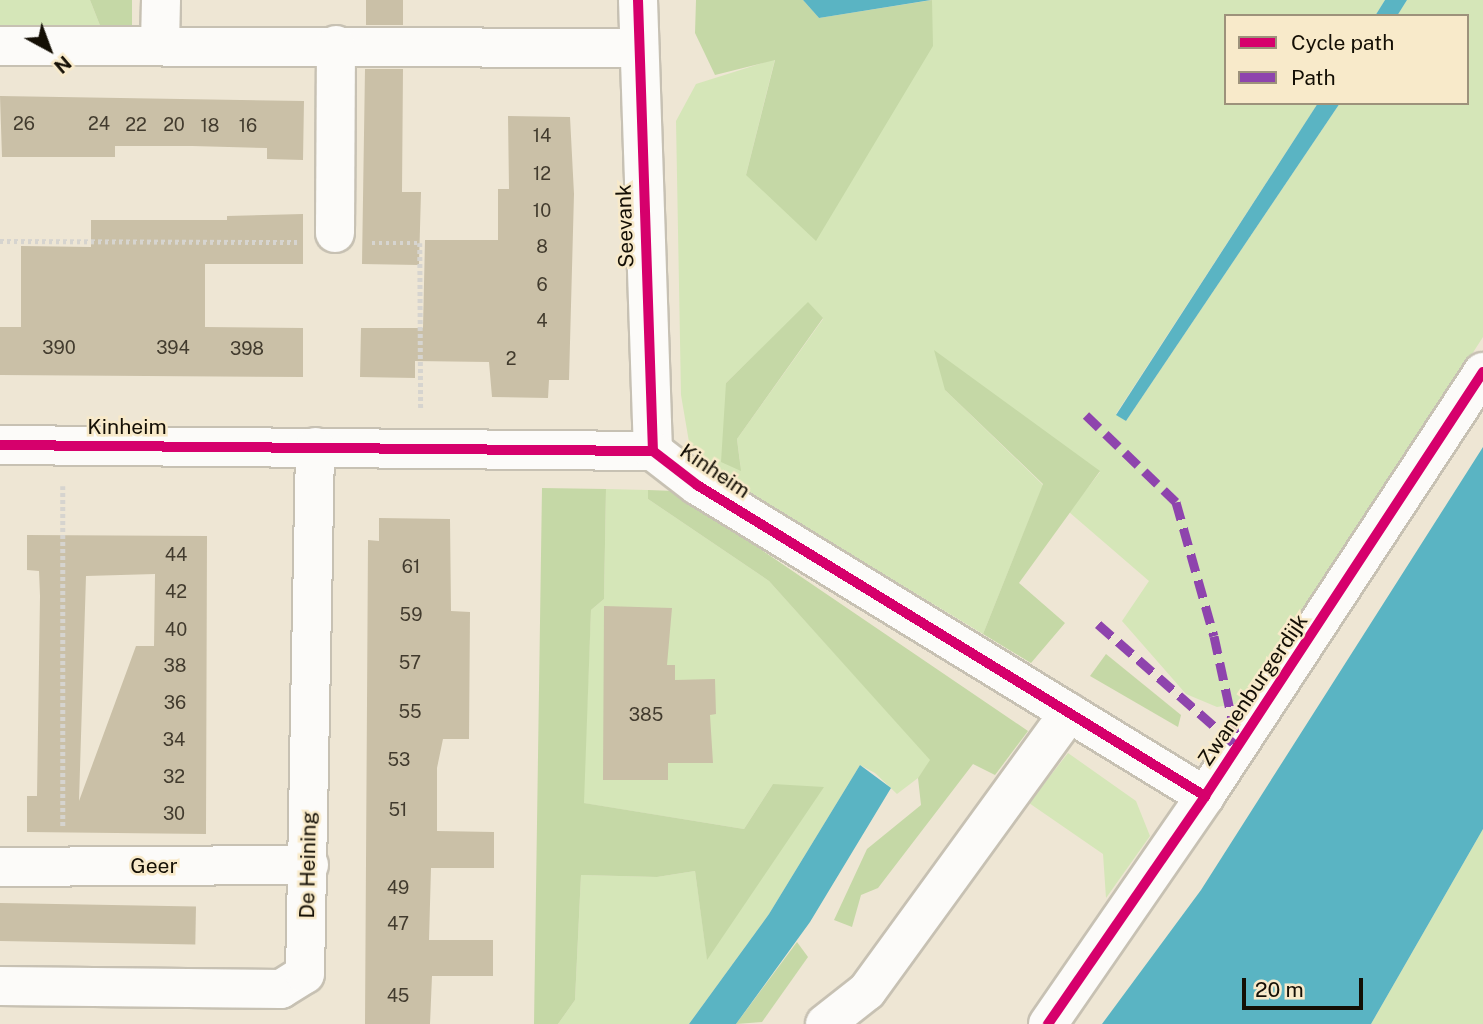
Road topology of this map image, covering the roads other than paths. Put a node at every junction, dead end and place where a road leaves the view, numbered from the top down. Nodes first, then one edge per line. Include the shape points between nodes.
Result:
1 (161, 0) edge
2 (638, 0) edge
3 (160, 44) junction
4 (0, 46) edge
5 (336, 46) junction
6 (637, 48) junction
7 (334, 239) road end
8 (1483, 372) edge
9 (0, 445) edge
10 (315, 447) junction
11 (653, 451) junction
12 (1069, 713) junction
13 (1205, 796) junction
14 (309, 865) junction
15 (0, 867) edge
16 (0, 986) edge
17 (825, 1024) edge
18 (1048, 1024) edge

1 - 3 street
2 - 6 street, Seevank
3 - 4 street
3 - 5 street
5 - 6 street
5 - 7 street
6 - 11 street, Seevank
8 - 13 street, Zwanenburgerdijk
9 - 10 street, Kinheim
10 - 11 street, Kinheim
10 - 14 street, De Heining
11 - 12 street, Kinheim via 697,485
12 - 13 street, Kinheim
12 - 17 street via 867,991
13 - 18 street, Zwanenburgerdijk
14 - 15 street, Geer
14 - 16 street, De Heining via 305,974 281,989

